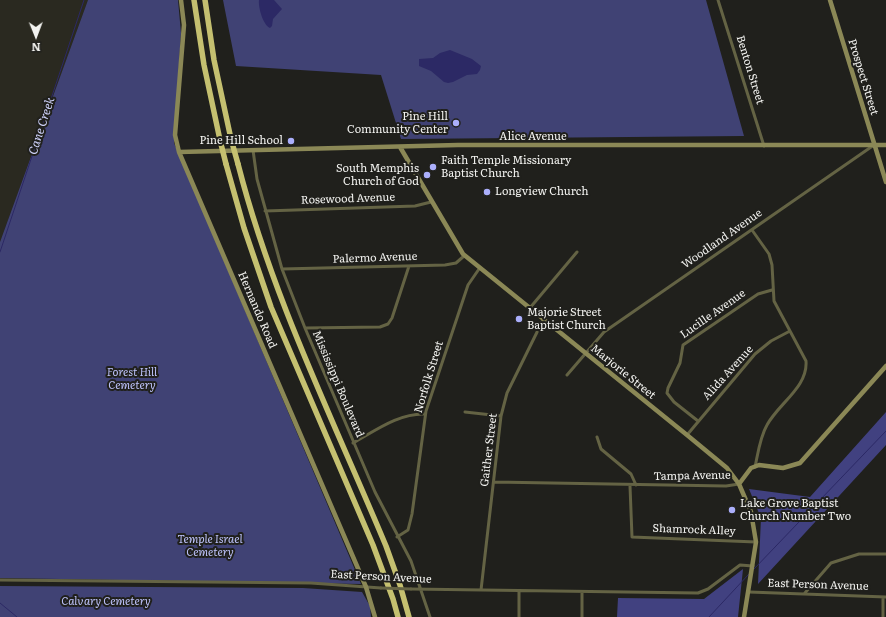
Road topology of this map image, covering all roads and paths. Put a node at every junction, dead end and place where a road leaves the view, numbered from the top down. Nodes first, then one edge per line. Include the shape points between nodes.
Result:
1 (180, 0) edge
2 (194, 0) edge
3 (205, 0) edge
4 (718, 0) edge
5 (830, 0) edge
6 (874, 145) junction
7 (886, 145) edge
8 (764, 146) junction
9 (400, 147) junction
10 (253, 150) junction
11 (179, 152) junction
12 (886, 182) edge
13 (431, 202) junction
14 (266, 211) junction
15 (752, 230) junction
16 (577, 252) dead end
17 (464, 256) junction
18 (409, 266) junction
19 (282, 269) junction
20 (479, 269) junction
21 (772, 290) junction
22 (529, 309) junction
23 (543, 320) junction
24 (305, 328) junction
25 (790, 331) junction
26 (586, 354) junction
27 (886, 366) edge
28 (567, 375) dead end
29 (465, 412) dead end
30 (425, 414) junction
31 (501, 416) junction
32 (698, 421) junction
33 (687, 435) junction
34 (597, 437) dead end
35 (353, 443) junction
36 (755, 467) junction
37 (494, 482) junction
38 (739, 484) junction
39 (636, 485) junction
40 (630, 486) junction
41 (398, 537) junction
42 (756, 542) junction
43 (886, 554) edge
44 (753, 566) junction
45 (0, 580) edge
46 (366, 586) junction
47 (421, 589) junction
48 (481, 590) junction
49 (519, 591) junction
50 (582, 592) junction
51 (748, 592) junction
52 (804, 594) junction
53 (884, 597) edge
54 (375, 617) edge
55 (398, 617) edge
56 (409, 617) edge
57 (430, 617) edge
58 (519, 617) edge
59 (582, 617) edge
60 (744, 617) edge
61 (883, 617) edge

1 - 11 street, Hernando Road via 184,25 175,136
2 - 55 highway, bridge via 204,65 220,140 244,228 271,307 375,551
3 - 56 highway, bridge via 214,60 231,139 258,235 286,315 388,552
4 - 8 street, Benton Street
5 - 6 street, Prospect Street
6 - 7 street, Alice Avenue
6 - 8 street, Alice Avenue
6 - 12 street, Prospect Street
6 - 15 street, Woodland Avenue
8 - 9 street, Alice Avenue
9 - 10 street, Alice Avenue
9 - 13 street, Marjorie Street
10 - 11 street, Alice Avenue
10 - 14 street, Mississippi Boulevard via 256,179
11 - 46 street, Hernando Road
13 - 14 street, Rosewood Avenue via 415,206
13 - 17 street, Marjorie Street
14 - 19 street, Mississippi Boulevard
15 - 21 street via 772,265
15 - 26 street, Woodland Avenue via 604,332
16 - 22 street
17 - 18 street, Palermo Avenue via 451,264
17 - 20 street, Marjorie Street
18 - 19 street, Palermo Avenue
18 - 24 street via 388,324 380,327
19 - 24 street, Mississippi Boulevard
20 - 22 street, Marjorie Street
20 - 30 street, Norfolk Street via 468,285
21 - 25 street via 774,301
21 - 32 street, Lucille Avenue via 758,294 683,345 680,364 668,393 674,402
22 - 23 street, Marjorie Street
23 - 26 street, Marjorie Street
23 - 31 street, Gaither Street via 507,393
24 - 35 street, Mississippi Boulevard
25 - 32 street, Alida Avenue via 771,341 755,354
25 - 36 street via 806,361 807,371 803,380 776,411 766,427
26 - 28 street, Woodland Avenue
26 - 33 street, Marjorie Street
27 - 36 street via 800,463 783,468 759,465
29 - 31 street
30 - 35 street via 410,414 400,418
30 - 41 street, Norfolk Street via 412,514 408,530
31 - 37 street, Gaither Street
32 - 33 street, Alida Avenue
33 - 38 street, Marjorie Street via 727,468
34 - 39 street via 601,449 631,474
35 - 41 street, Mississippi Boulevard
36 - 38 street, Tampa Avenue via 751,468
37 - 40 street, Tampa Avenue
37 - 48 street, Gaither Street
38 - 39 street, Tampa Avenue
38 - 42 street, Marjorie Street via 751,512
39 - 40 street, Tampa Avenue
40 - 42 street, Shamrock Alley via 632,537
41 - 47 street, Mississippi Boulevard
42 - 44 street, Marjorie Street
43 - 52 street via 859,554 831,563
44 - 50 street, East Person Avenue via 740,565 708,589 698,593
44 - 51 street, Marjorie Street
45 - 46 street, East Person Avenue via 311,583
46 - 47 street, East Person Avenue, bridge
46 - 54 street, Hernando Road
47 - 48 street, East Person Avenue
47 - 57 street, Mississippi Boulevard
48 - 49 street, East Person Avenue
49 - 50 street, East Person Avenue
49 - 58 street
50 - 59 street
51 - 52 street, East Person Avenue
51 - 60 street, Marjorie Street
52 - 53 street, East Person Avenue
53 - 61 street

